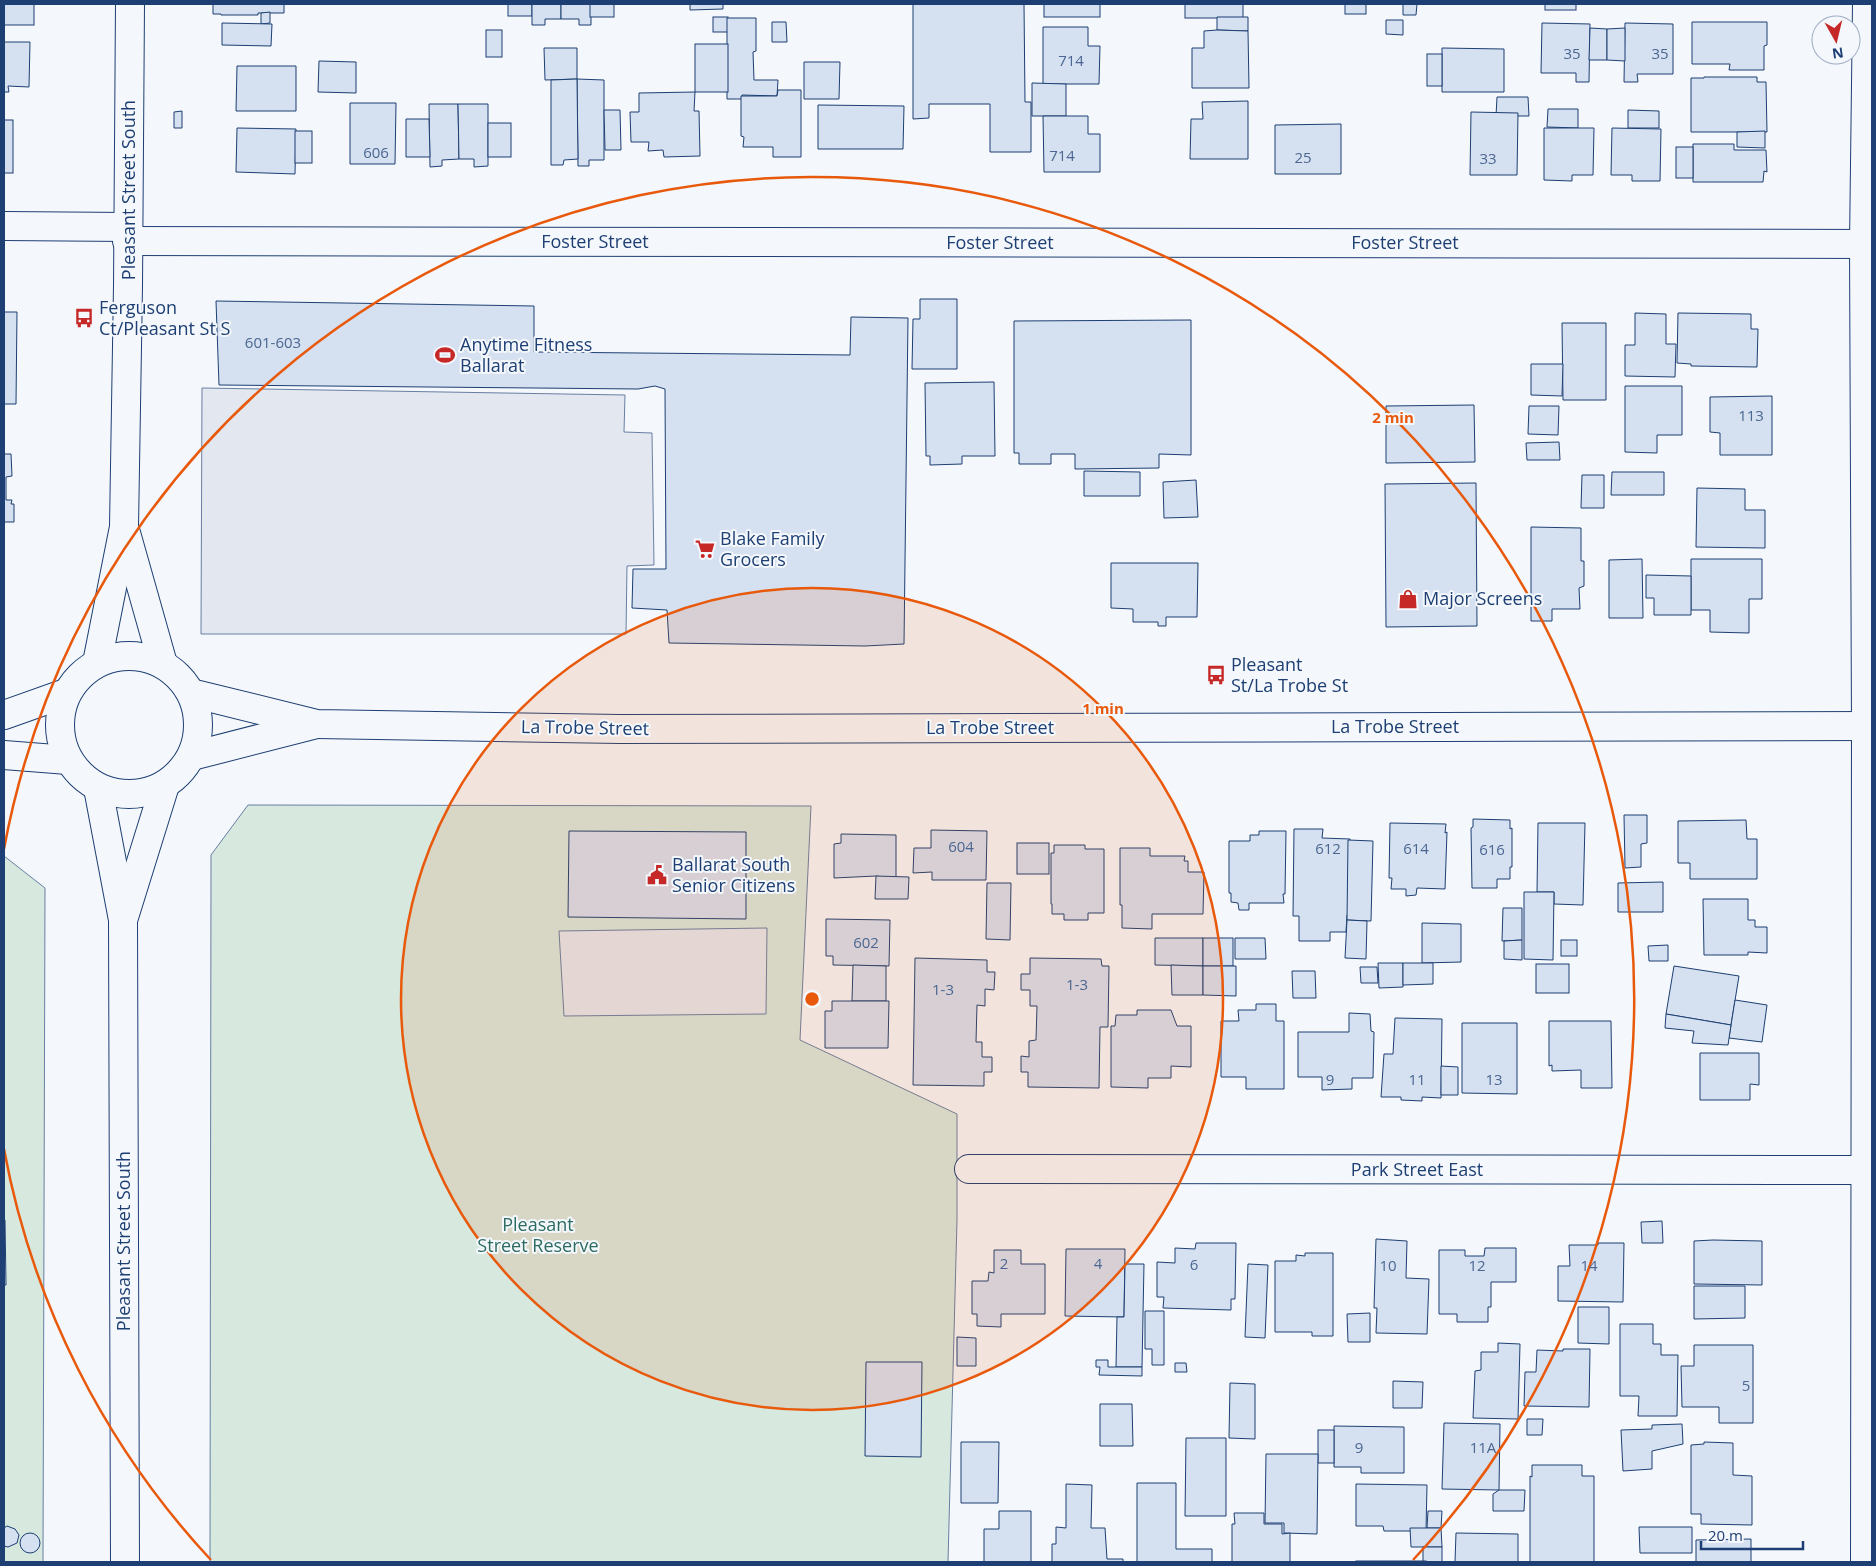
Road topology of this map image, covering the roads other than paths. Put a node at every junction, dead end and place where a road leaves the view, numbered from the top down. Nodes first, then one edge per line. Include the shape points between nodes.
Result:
1 (130, 4) edge
2 (1867, 4) edge
3 (4, 226) edge
4 (127, 234) junction
5 (1868, 244) edge
6 (124, 527) junction
7 (97, 662) junction
8 (162, 664) junction
9 (66, 693) junction
10 (191, 693) junction
11 (4, 715) edge
12 (317, 724) junction
13 (1869, 726) edge
14 (4, 755) edge
15 (192, 756) junction
16 (68, 760) junction
17 (165, 785) junction
18 (98, 788) junction
19 (123, 920) junction
20 (969, 1169) dead end
21 (1866, 1170) junction
22 (1869, 1211) edge
23 (124, 1562) edge
24 (1865, 1562) edge

1 - 4 street, Pleasant Street South
2 - 5 street
3 - 4 street, Foster Street
4 - 5 street, Foster Street
4 - 6 street, Pleasant Street South
5 - 13 street
6 - 7 street, Pleasant Street South
6 - 8 street, Pleasant Street South
7 - 8 street via 119,656 141,656
7 - 9 street via 74,681
8 - 10 street via 174,671
9 - 11 street
9 - 16 street via 59,716 60,739
10 - 12 street, La Trobe Street
10 - 15 street via 198,714 198,735
12 - 13 street, La Trobe Street via 743,729
12 - 15 street, La Trobe Street
13 - 21 street
14 - 16 street
15 - 17 street
16 - 18 street via 81,776
17 - 18 street via 144,793 120,795
17 - 19 street, Pleasant Street South
18 - 19 street, Pleasant Street South
19 - 23 street, Pleasant Street South
20 - 21 street, Park Street East
21 - 22 street
22 - 24 street

